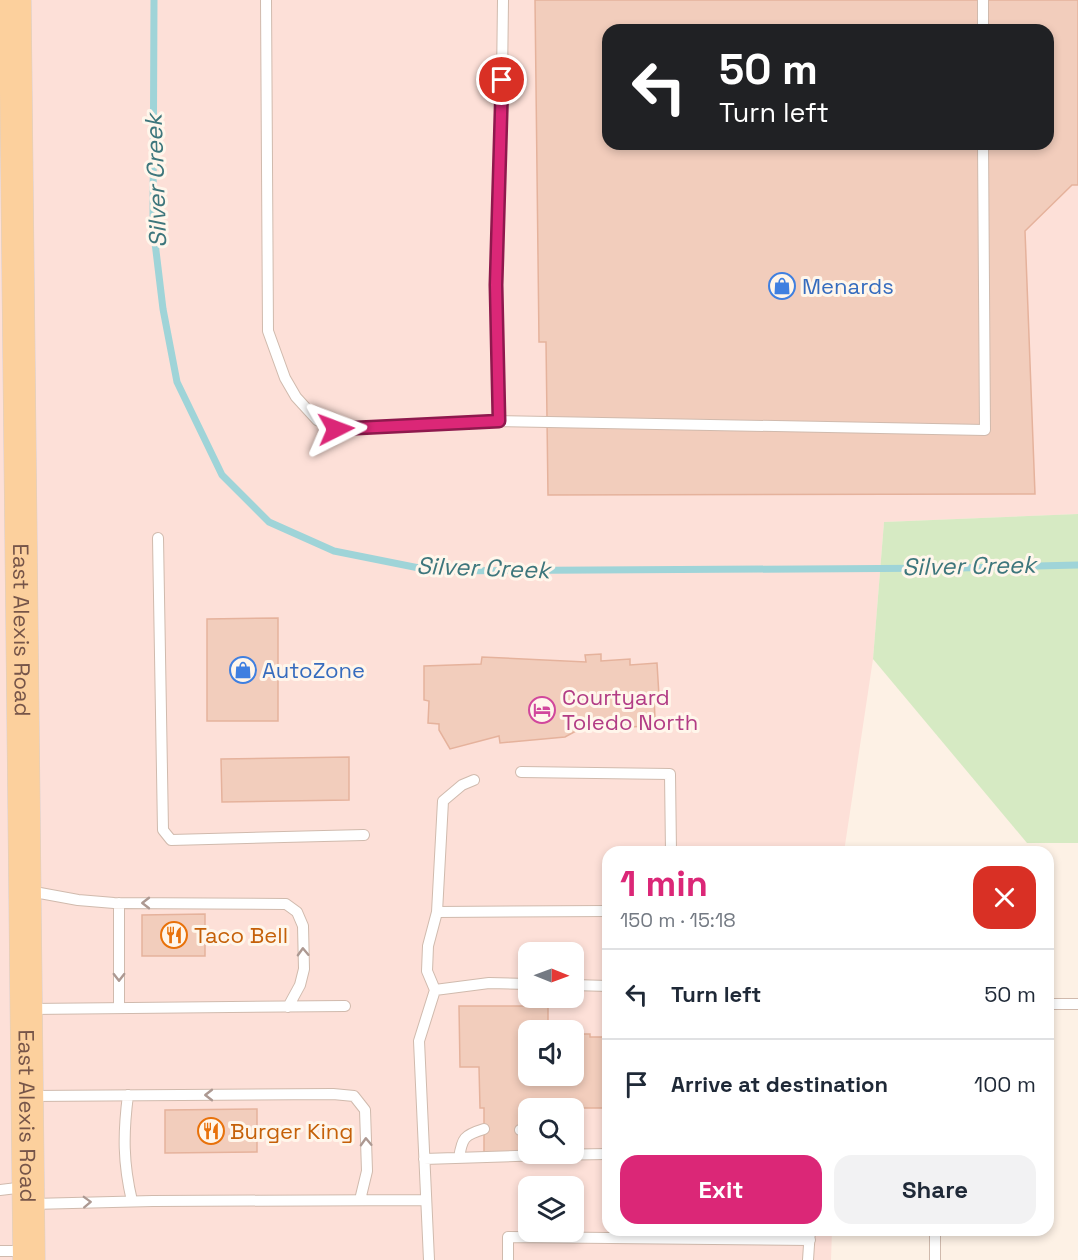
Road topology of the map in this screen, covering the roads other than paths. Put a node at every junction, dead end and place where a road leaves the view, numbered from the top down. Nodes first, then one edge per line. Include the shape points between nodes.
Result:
1 (15, 0) edge
2 (266, 0) edge
3 (503, 0) edge
4 (983, 0) edge
5 (983, 24) edge
6 (983, 150) edge
7 (499, 421) junction
8 (158, 538) dead end
9 (521, 772) dead end
10 (474, 780) dead end
11 (364, 835) dead end
12 (671, 846) edge
13 (26, 891) junction
14 (119, 903) junction
15 (602, 911) edge
16 (436, 912) junction
17 (518, 984) edge
18 (584, 985) edge
19 (602, 986) edge
20 (435, 990) junction
21 (1054, 1004) edge
22 (1078, 1004) edge
23 (345, 1006) dead end
24 (288, 1007) junction
25 (119, 1008) junction
26 (27, 1009) junction
27 (128, 1095) junction
28 (27, 1096) junction
29 (483, 1129) dead end
30 (584, 1154) edge
31 (602, 1154) edge
32 (518, 1155) edge
33 (459, 1158) junction
34 (424, 1159) junction
35 (19, 1194) edge
36 (360, 1200) junction
37 (426, 1200) junction
38 (132, 1201) junction
39 (659, 1236) edge
40 (810, 1236) edge
41 (935, 1236) edge
42 (20, 1254) edge
43 (429, 1260) edge
44 (508, 1260) edge
45 (808, 1260) edge
46 (935, 1260) edge

1 - 13 main road, East Alexis Road
2 - 7 lane via 268,331 285,378 317,420 336,429
3 - 7 lane via 496,285
4 - 5 lane
6 - 7 lane via 985,430
8 - 11 lane via 163,830 171,840
9 - 12 lane via 670,774
10 - 16 lane via 443,801
13 - 14 lane
13 - 26 main road, East Alexis Road
24 -> 14 lane via 304,969 303,926 297,912 286,904
14 -> 25 lane
15 - 16 lane
16 - 20 lane via 427,971
17 - 20 lane
18 - 19 lane
20 - 34 lane via 419,1041
21 - 22 lane
23 - 24 lane
24 - 25 lane
25 - 26 lane
26 - 28 main road, East Alexis Road
27 - 28 lane
36 -> 27 lane via 367,1171 365,1110 354,1096
27 - 38 lane via 124,1128 126,1176
28 - 35 main road, East Alexis Road
29 - 33 lane via 462,1142
30 - 31 lane
32 - 33 lane
33 - 34 lane
34 - 37 lane
35 -> 38 lane
35 - 42 main road, East Alexis Road
36 - 37 lane
36 - 38 lane
37 - 43 lane
39 - 44 lane via 508,1237
40 - 45 lane
41 - 46 lane

